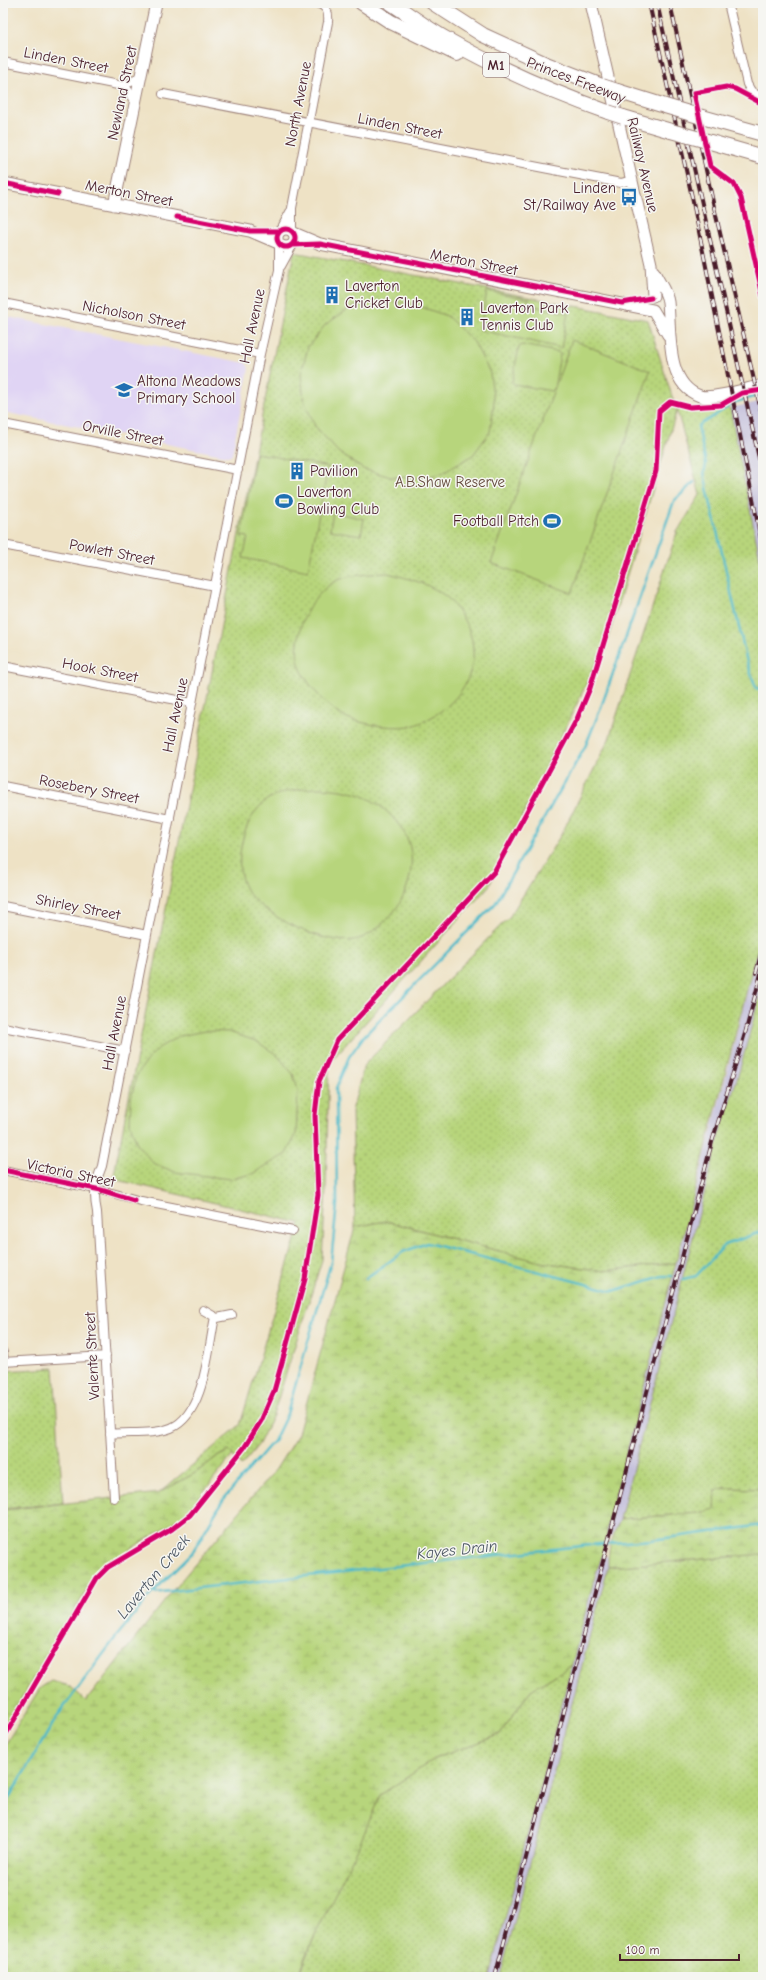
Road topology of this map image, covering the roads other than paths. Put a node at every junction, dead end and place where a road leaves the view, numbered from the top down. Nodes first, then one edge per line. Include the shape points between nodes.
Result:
1 (150, 3) edge
2 (156, 3) edge
3 (316, 3) edge
4 (362, 3) edge
5 (391, 3) edge
6 (433, 3) edge
7 (444, 3) edge
8 (591, 3) edge
9 (728, 3) edge
10 (529, 57) junction
11 (3, 62) edge
12 (514, 74) junction
13 (135, 80) junction
14 (123, 86) junction
15 (163, 94) dead end
16 (132, 98) junction
17 (763, 99) edge
18 (309, 122) junction
19 (763, 134) edge
20 (763, 157) edge
21 (632, 180) junction
22 (3, 183) edge
23 (118, 188) junction
24 (114, 205) junction
25 (292, 208) junction
26 (250, 231) junction
27 (280, 231) junction
28 (293, 232) junction
29 (278, 244) junction
30 (320, 244) junction
31 (292, 245) junction
32 (651, 264) junction
33 (279, 270) junction
34 (652, 297) junction
35 (667, 302) junction
36 (622, 303) junction
37 (3, 304) edge
38 (652, 310) junction
39 (669, 338) junction
40 (260, 354) junction
41 (763, 384) edge
42 (3, 424) edge
43 (238, 470) junction
44 (3, 545) edge
45 (215, 586) junction
46 (3, 666) edge
47 (192, 703) junction
48 (3, 786) edge
49 (170, 819) junction
50 (3, 906) edge
51 (147, 935) junction
52 (3, 1027) edge
53 (125, 1051) junction
54 (3, 1170) edge
55 (98, 1189) junction
56 (293, 1231) dead end
57 (202, 1310) dead end
58 (232, 1315) dead end
59 (215, 1318) junction
60 (3, 1352) edge
61 (106, 1356) junction
62 (3, 1362) edge
63 (110, 1434) junction
64 (114, 1498) dead end

1 - 13 street, Newland Street
2 - 23 street, Newland Street
3 - 18 street, North Avenue via 325,7 328,22
4 - 12 highway via 429,42 480,64
5 - 12 highway, Princes Freeway / M1 via 447,40
6 - 10 highway, Princes Freeway / M1 via 483,35
7 - 10 highway
8 - 21 street, Railway Avenue
9 - 17 street via 745,79 751,91
10 - 19 highway, Princes Freeway / M1, bridge via 617,91
11 - 14 street, Linden Street
12 - 20 highway, Princes Freeway / M1, bridge via 608,112
13 - 14 street, Linden Street
13 - 16 street, Newland Street
14 - 16 street, Linden Street
15 - 18 street, Linden Street
16 - 23 street, Newland Street
18 - 21 street, Linden Street via 621,183
18 - 25 street, North Avenue
21 - 32 street, Railway Avenue
22 - 24 street, Merton Street
23 - 24 street, Newland Street
24 - 26 street, Merton Street
25 - 27 street, North Avenue
25 - 28 street, North Avenue
26 - 27 street, Merton Street
26 - 29 street, Merton Street
27 - 28 street via 288,229
27 - 29 street via 276,238
28 - 30 street, Merton Street
28 - 31 street via 296,238
29 - 31 street via 283,247
29 - 33 street, Hall Avenue
30 - 31 street, Merton Street
30 - 36 street, Merton Street
31 - 33 street, Hall Avenue
32 - 34 street, Railway Avenue
32 - 35 street, Railway Avenue
33 - 40 street, Hall Avenue
34 - 35 street via 658,294
34 - 36 street, Merton Street
34 - 38 street
35 - 38 street via 661,312
35 - 39 street
36 - 38 street, Merton Street
37 - 40 street, Nicholson Street
38 - 39 street
39 - 41 street via 678,378 699,396 712,396
40 - 43 street, Hall Avenue
42 - 43 street, Orville Street
43 - 45 street, Hall Avenue
44 - 45 street, Powlett Street
45 - 47 street, Hall Avenue
46 - 47 street, Hook Street
47 - 49 street, Hall Avenue
48 - 49 street, Rosebery Street
49 - 51 street, Hall Avenue
50 - 51 street, Shirley Street
51 - 53 street, Hall Avenue
52 - 53 street
53 - 55 street, Hall Avenue
54 - 55 street, Victoria Street
55 - 56 street, Victoria Street via 141,1201
55 - 61 street, Valente Street via 94,1197
57 - 59 street
58 - 59 street
59 - 63 street via 198,1395 193,1408 184,1419 172,1427 160,1430
60 - 62 street
61 - 62 street
61 - 63 street, Valente Street
63 - 64 street, Valente Street

